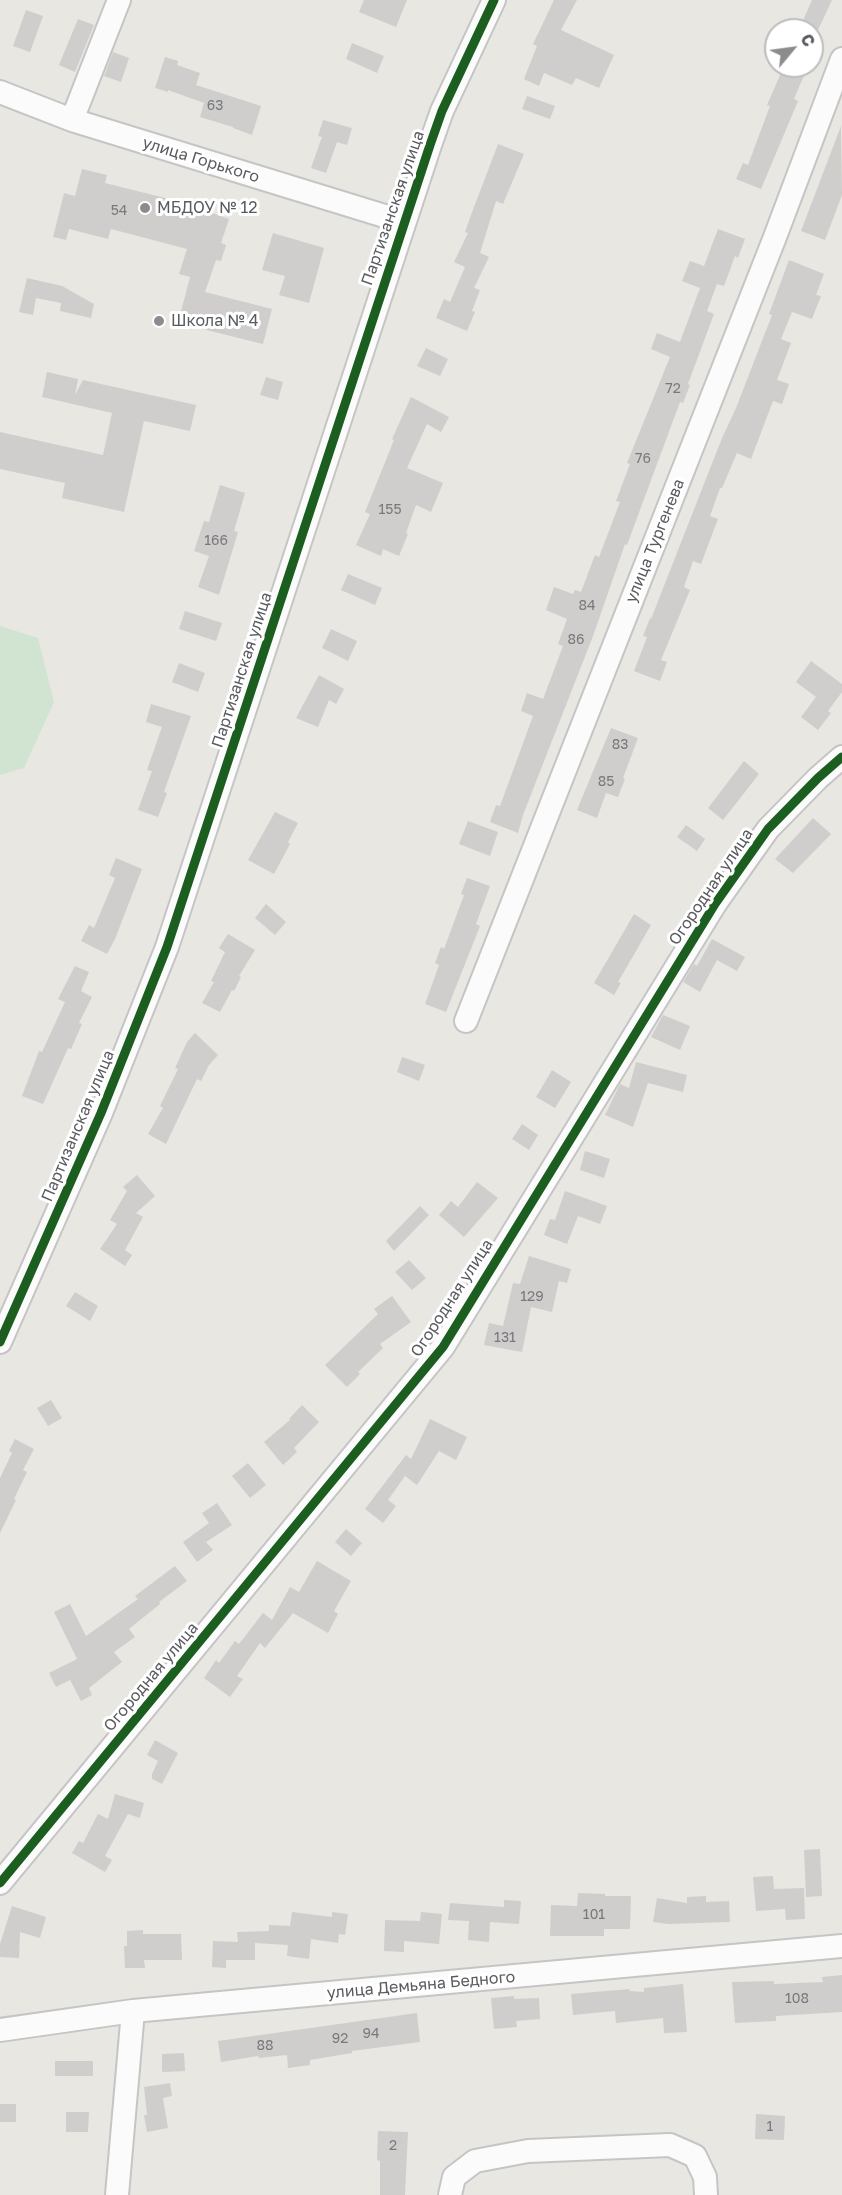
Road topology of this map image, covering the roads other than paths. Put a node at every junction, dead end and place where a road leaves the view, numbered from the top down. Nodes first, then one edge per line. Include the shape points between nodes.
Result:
1 (119, 0) edge
2 (494, 0) edge
3 (842, 59) edge
4 (0, 92) edge
5 (72, 120) junction
6 (404, 222) junction
7 (842, 756) edge
8 (466, 1021) dead end
9 (0, 1342) edge
10 (0, 1883) edge
11 (842, 1946) edge
12 (133, 2011) junction
13 (0, 2030) edge
14 (452, 2186) edge
15 (117, 2195) edge
16 (706, 2195) edge

1 - 5 street
2 - 6 street, Партизанская улица via 442,111
3 - 8 street, улица Тургенева
4 - 5 street, улица Горького
5 - 6 street, улица Горького
6 - 9 street, Партизанская улица via 167,946 101,1113
7 - 10 street, Огородная улица via 768,829 715,904 442,1347
11 - 12 street, улица Демьяна Бедного
12 - 13 street, улица Демьяна Бедного
12 - 15 street
14 - 16 street via 474,2161 528,2151 670,2145 695,2156 705,2177

